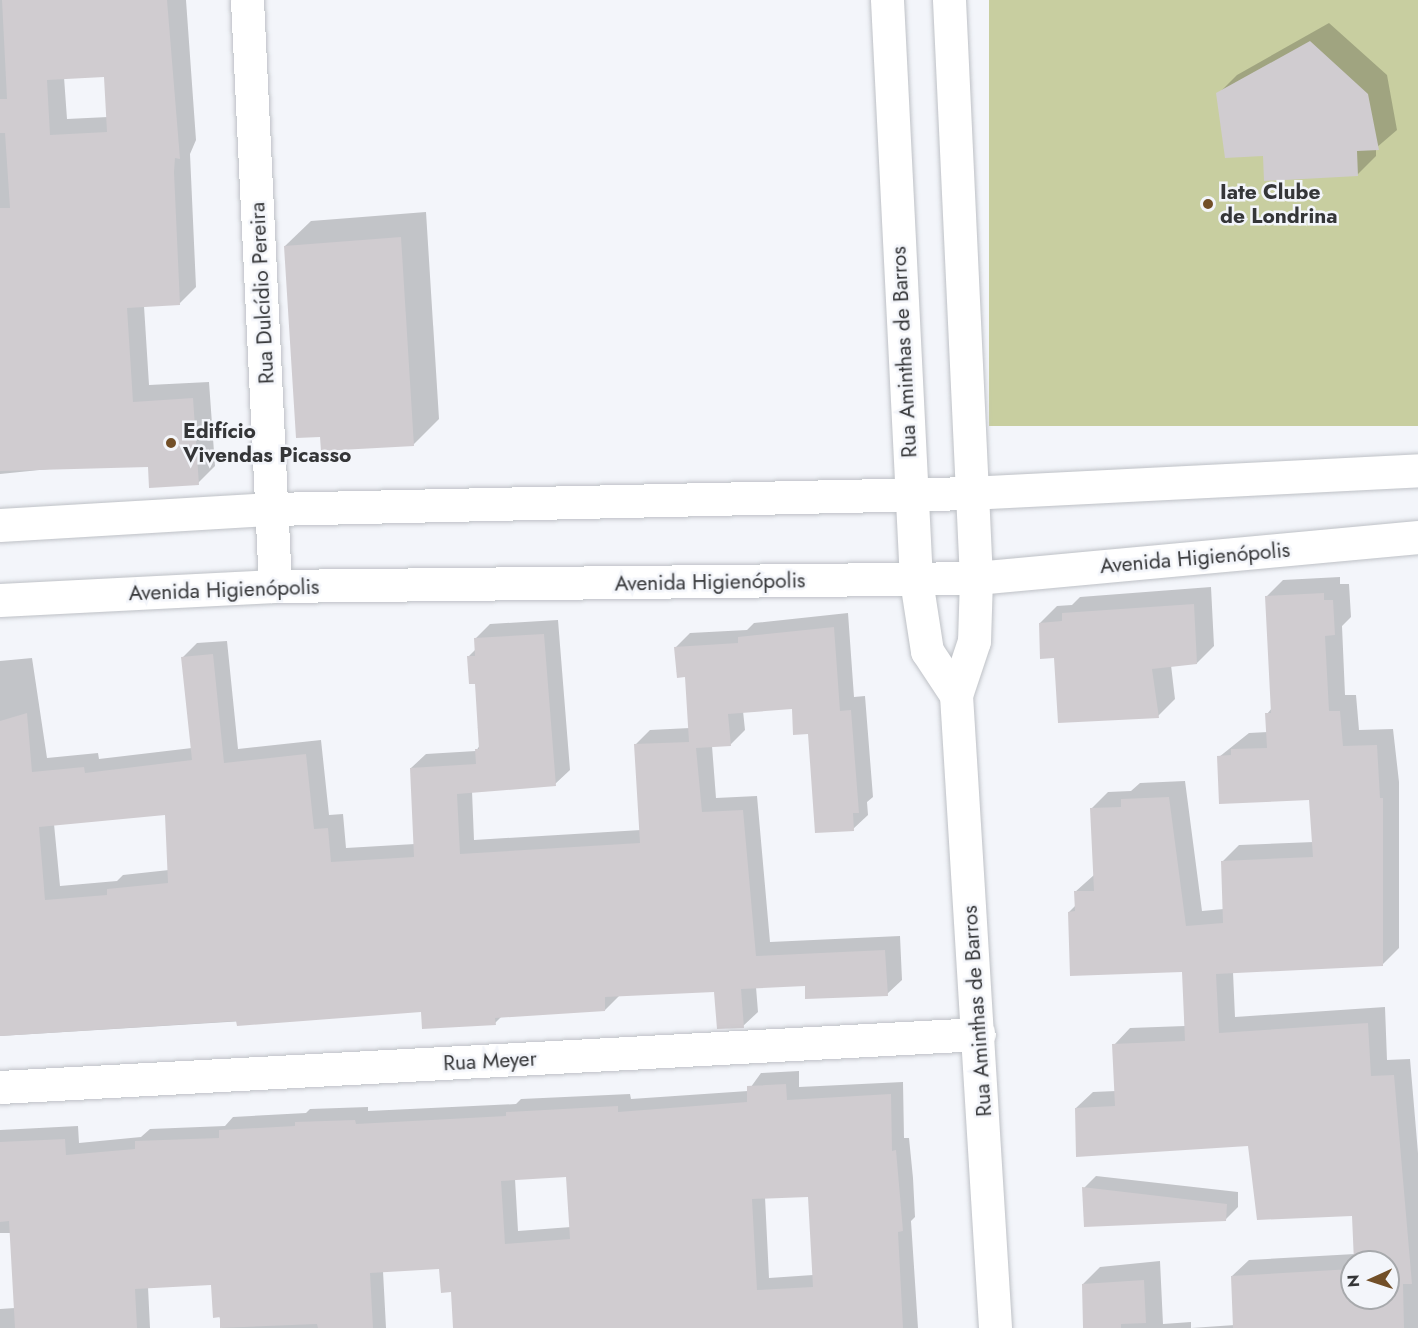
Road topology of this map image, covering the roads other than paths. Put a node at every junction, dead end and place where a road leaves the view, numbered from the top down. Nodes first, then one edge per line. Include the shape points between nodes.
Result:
1 (247, 0) edge
2 (887, 0) edge
3 (949, 0) edge
4 (1418, 470) edge
5 (970, 493) junction
6 (911, 495) junction
7 (272, 509) junction
8 (0, 525) edge
9 (1418, 537) edge
10 (976, 578) junction
11 (916, 580) junction
12 (275, 586) junction
13 (0, 600) edge
14 (956, 694) junction
15 (979, 1034) junction
16 (0, 1088) edge
17 (995, 1328) edge

1 - 7 street, Rua Dulcídio Pereira
2 - 6 street, Rua Aminthas de Barros
3 - 5 street, Rua Aminthas de Barros
4 - 5 street
5 - 6 street
5 - 10 street, Rua Aminthas de Barros
6 - 7 street
6 - 11 street, Rua Aminthas de Barros
7 - 8 street
7 - 12 street, Rua Dulcídio Pereira
9 - 10 street, Avenida Higienópolis
10 - 11 street, Avenida Higienópolis
10 - 14 street, Rua Aminthas de Barros via 974,641
11 - 12 street, Avenida Higienópolis
11 - 14 street, Rua Aminthas de Barros via 927,651
12 - 13 street, Avenida Higienópolis
14 - 15 street, Rua Aminthas de Barros
15 - 16 street, Rua Meyer
15 - 17 street, Rua Aminthas de Barros

